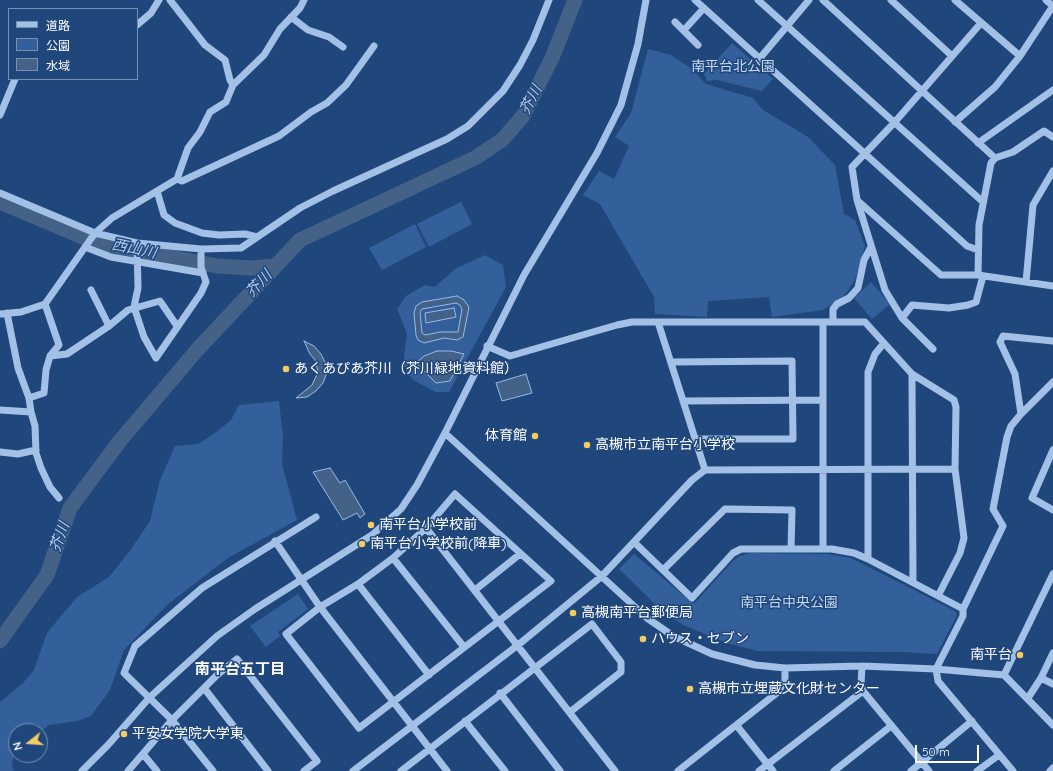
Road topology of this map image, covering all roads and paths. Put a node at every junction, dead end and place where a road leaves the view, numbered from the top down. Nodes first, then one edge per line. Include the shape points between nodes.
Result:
1 (159, 0) edge
2 (170, 0) edge
3 (304, 0) edge
4 (549, 0) edge
5 (646, 0) edge
6 (695, 0) edge
7 (758, 0) edge
8 (809, 0) edge
9 (823, 0) edge
10 (891, 0) edge
11 (955, 0) edge
12 (1046, 0) edge
13 (704, 8) junction
14 (291, 17) junction
15 (675, 22) dead end
16 (138, 23) edge
17 (981, 23) junction
18 (788, 26) junction
19 (684, 30) junction
20 (698, 44) dead end
21 (374, 46) dead end
22 (343, 47) dead end
23 (952, 56) junction
24 (1020, 56) junction
25 (760, 58) junction
26 (15, 80) edge
27 (233, 85) junction
28 (922, 90) junction
29 (1053, 90) edge
30 (0, 115) edge
31 (956, 122) junction
32 (894, 123) junction
33 (1053, 137) edge
34 (978, 143) junction
35 (866, 154) junction
36 (995, 158) junction
37 (1053, 171) edge
38 (177, 179) junction
39 (157, 191) junction
40 (0, 194) edge
41 (857, 200) junction
42 (983, 202) junction
43 (94, 234) junction
44 (257, 237) junction
45 (137, 243) junction
46 (85, 246) junction
47 (871, 246) junction
48 (978, 250) junction
49 (201, 252) junction
50 (136, 261) junction
51 (202, 270) junction
52 (980, 276) junction
53 (1026, 282) junction
54 (1053, 286) edge
55 (91, 290) dead end
56 (44, 304) junction
57 (134, 307) junction
58 (4, 314) edge
59 (902, 318) junction
60 (658, 322) junction
61 (822, 322) junction
62 (833, 322) junction
63 (110, 326) junction
64 (177, 326) junction
65 (1053, 341) edge
66 (884, 343) junction
67 (487, 346) junction
68 (933, 349) dead end
69 (50, 356) junction
70 (671, 362) junction
71 (912, 374) junction
72 (1053, 382) edge
73 (29, 398) junction
74 (792, 400) junction
75 (823, 400) junction
76 (683, 401) junction
77 (0, 410) edge
78 (31, 412) junction
79 (1021, 414) junction
80 (445, 433) junction
81 (696, 439) junction
82 (36, 450) junction
83 (1053, 450) edge
84 (0, 452) edge
85 (706, 470) junction
86 (823, 470) junction
87 (868, 470) junction
88 (912, 470) junction
89 (955, 470) junction
90 (59, 498) dead end
91 (1053, 510) edge
92 (316, 517) dead end
93 (426, 528) junction
94 (276, 541) junction
95 (635, 543) junction
96 (791, 549) junction
97 (823, 549) junction
98 (520, 554) junction
99 (393, 558) junction
100 (868, 558) junction
101 (663, 570) junction
102 (1053, 574) edge
103 (602, 576) junction
104 (300, 580) junction
105 (912, 582) junction
106 (358, 584) junction
107 (475, 590) junction
108 (938, 596) junction
109 (320, 607) junction
110 (963, 609) junction
111 (498, 621) junction
112 (518, 645) junction
113 (464, 647) junction
114 (1053, 653) edge
115 (862, 666) junction
116 (534, 667) junction
117 (785, 668) junction
118 (936, 669) junction
119 (428, 675) junction
120 (1004, 675) junction
121 (1041, 678) junction
122 (1053, 684) edge
123 (204, 688) junction
124 (863, 691) junction
125 (500, 693) junction
126 (150, 697) junction
127 (1028, 698) junction
128 (393, 703) junction
129 (570, 712) junction
130 (172, 720) junction
131 (465, 721) junction
132 (972, 721) junction
133 (1053, 725) edge
134 (412, 726) junction
135 (737, 726) junction
136 (891, 726) junction
137 (430, 749) junction
138 (144, 754) junction
139 (999, 755) junction
140 (922, 762) junction
141 (768, 764) junction
142 (1053, 768) edge
143 (82, 771) edge
144 (128, 771) edge
145 (157, 771) edge
146 (213, 771) edge
147 (268, 771) edge
148 (304, 771) edge
149 (353, 771) edge
150 (400, 771) edge
151 (447, 771) edge
152 (505, 771) edge
153 (560, 771) edge
154 (614, 771) edge
155 (678, 771) edge
156 (759, 771) edge
157 (773, 771) edge
158 (834, 771) edge
159 (911, 771) edge
160 (929, 771) edge
161 (977, 771) edge
162 (1013, 771) edge
163 (1050, 771) edge

1 - 16 street via 151,13
2 - 27 street via 205,45 225,60
3 - 14 street
4 - 44 street via 520,65 503,91 468,126 447,139 332,191 300,208
5 - 67 street via 638,44 621,105 597,152 524,275
6 - 13 street
7 - 18 street
8 - 18 street
9 - 28 street
10 - 23 street
11 - 17 street
12 - 24 street via 1053,6
13 - 19 street
13 - 25 street
14 - 22 street via 308,30 329,37
14 - 27 street via 280,29 264,55
15 - 19 street
17 - 23 street
17 - 24 street
18 - 25 street
18 - 32 street
19 - 20 street
21 - 38 street via 346,85 327,103 279,136 182,181
23 - 28 street
24 - 31 street via 995,87
25 - 35 street
26 - 30 street
27 - 38 street via 226,102 210,112 188,148
28 - 31 street
28 - 32 street
29 - 34 street
31 - 34 street
32 - 35 street
32 - 42 street
33 - 36 street via 1044,131 1013,152
34 - 36 street
35 - 41 street via 852,167
35 - 48 street via 968,246
36 - 42 street via 990,166
37 - 53 street via 1033,205
38 - 39 street
39 - 43 street via 112,218
39 - 44 street via 164,215 175,223 202,233 245,234
40 - 43 street
41 - 47 street
41 - 52 street via 941,275
42 - 48 street
43 - 45 street
43 - 46 street
44 - 49 street via 241,248
45 - 49 street
45 - 50 street
46 - 50 street via 111,257
46 - 56 street
47 - 59 street via 885,290
47 - 62 street via 864,260 858,288 833,309
48 - 52 street
49 - 51 street
50 - 51 street
50 - 57 street via 138,288
51 - 64 street via 206,282
52 - 53 street
52 - 59 street via 976,302 949,308 912,305
53 - 54 street
55 - 63 street
56 - 58 street via 21,312
56 - 69 street via 59,345
57 - 63 street
57 - 64 street via 160,301
57 - 64 street via 144,337 156,358
58 - 73 street
59 - 68 street
60 - 61 street
60 - 67 street via 617,325 510,356
60 - 70 street
61 - 62 street
61 - 75 street
62 - 66 street via 865,322
63 - 69 street via 67,354
65 - 79 street via 1003,336 1000,342 1015,374
66 - 71 street
66 - 87 street via 875,354 868,372
67 - 80 street
69 - 73 street via 44,393
70 - 74 street via 792,361
70 - 76 street
71 - 88 street
71 - 89 street via 954,400
72 - 79 street
73 - 78 street
74 - 75 street
74 - 76 street
74 - 81 street via 793,439
75 - 86 street
76 - 81 street
77 - 78 street
78 - 82 street
79 - 110 street via 1011,426 1007,438 994,509 1003,526
80 - 103 street
80 - 104 street via 401,509 372,535
81 - 85 street
82 - 84 street via 18,454
82 - 90 street via 45,479
83 - 91 street via 1032,498
85 - 86 street
85 - 95 street via 692,480
86 - 87 street
86 - 97 street
87 - 88 street
87 - 100 street
88 - 89 street
88 - 105 street
89 - 108 street via 964,530 963,542
92 - 94 street
93 - 98 street via 455,494
93 - 99 street
93 - 107 street
94 - 104 street
94 - 126 street via 202,588 135,646 124,673
95 - 101 street
95 - 103 street
96 - 97 street
96 - 101 street via 741,549 734,553 692,598
96 - 101 street via 792,510 725,509
97 - 100 street via 847,551
98 - 107 street
98 - 111 street via 551,581
99 - 106 street
99 - 113 street
100 - 105 street
102 - 120 street
103 - 112 street
103 - 117 street via 647,618 673,636 712,654 755,665
104 - 109 street
104 - 126 street via 217,636
105 - 108 street
106 - 109 street
106 - 119 street
107 - 111 street
108 - 110 street
109 - 128 street
109 - 128 street via 286,634 360,728
110 - 118 street via 963,616
111 - 112 street
111 - 113 street
112 - 116 street
112 - 134 street
113 - 119 street
114 - 121 street
115 - 117 street
115 - 118 street
115 - 124 street
116 - 125 street
116 - 129 street
116 - 129 street via 592,624 621,662 621,672
117 - 135 street via 785,680 778,692
118 - 120 street
118 - 132 street via 938,681
119 - 128 street
120 - 127 street
121 - 122 street
121 - 127 street
123 - 130 street
123 - 147 street
123 - 148 street via 237,659 317,761
124 - 136 street
124 - 141 street
125 - 131 street
125 - 153 street
126 - 130 street
126 - 143 street
127 - 133 street
128 - 134 street
129 - 154 street
130 - 138 street
130 - 146 street
131 - 137 street
131 - 152 street
132 - 139 street
132 - 140 street
134 - 137 street
134 - 149 street
135 - 141 street
135 - 155 street
136 - 140 street
136 - 158 street
137 - 150 street
137 - 151 street
138 - 144 street
138 - 145 street
139 - 161 street
139 - 162 street
140 - 159 street
140 - 160 street
141 - 156 street
141 - 157 street
142 - 163 street

